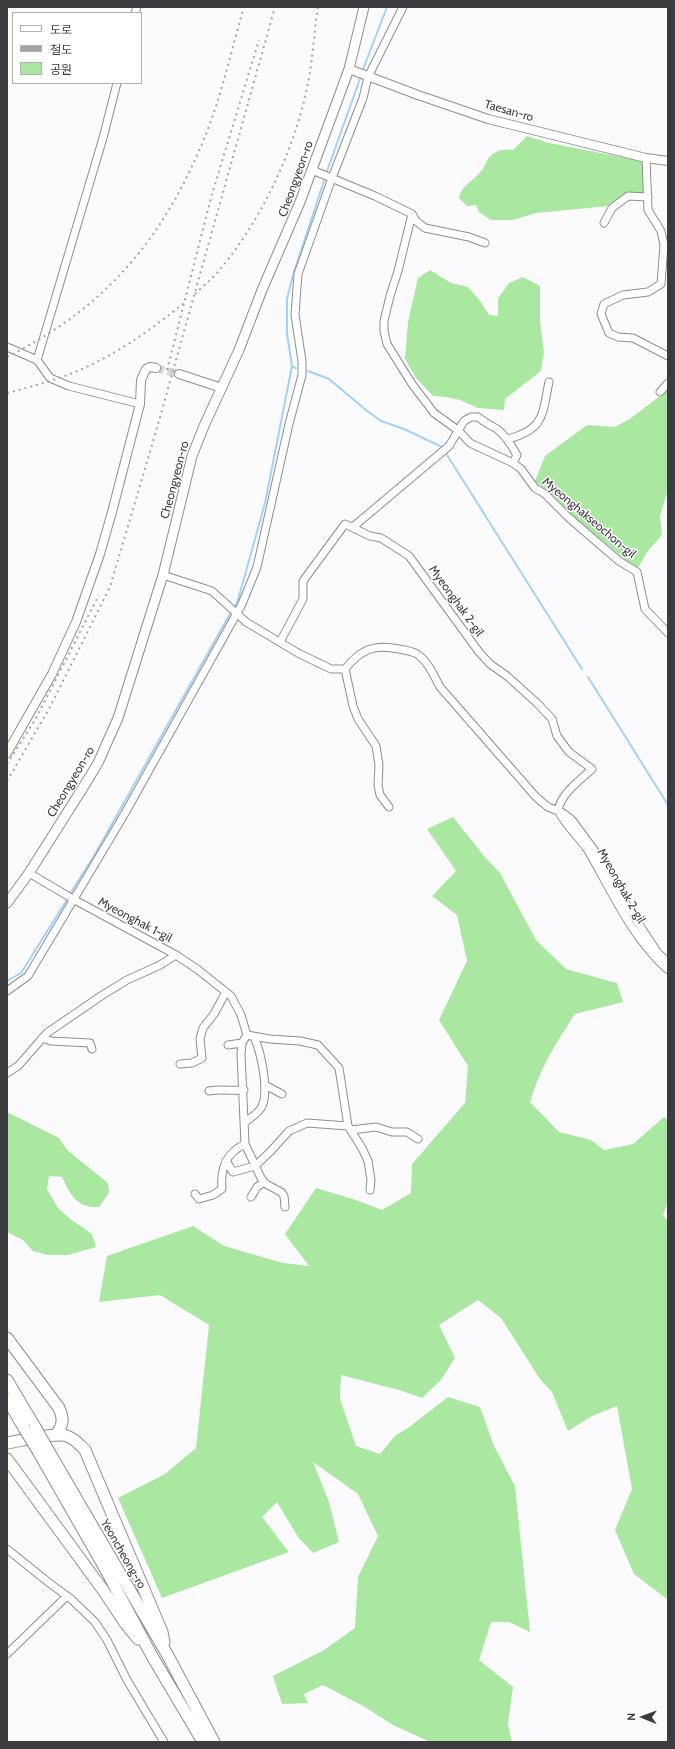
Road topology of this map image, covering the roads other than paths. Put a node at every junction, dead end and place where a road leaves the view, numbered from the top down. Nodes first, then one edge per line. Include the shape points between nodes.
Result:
1 (364, 7) edge
2 (403, 7) edge
3 (351, 70) junction
4 (368, 76) junction
5 (117, 84) edge
6 (646, 158) junction
7 (668, 161) edge
8 (312, 170) junction
9 (332, 178) junction
10 (648, 197) junction
11 (412, 214) junction
12 (604, 223) dead end
13 (485, 243) dead end
14 (7, 347) edge
15 (668, 356) edge
16 (37, 360) junction
17 (156, 368) dead end
18 (179, 374) tunnel mouth
19 (549, 382) dead end
20 (668, 383) edge
21 (222, 388) junction
22 (660, 392) dead end
23 (140, 404) junction
24 (459, 431) junction
25 (508, 439) junction
26 (513, 463) junction
27 (352, 527) junction
28 (163, 575) junction
29 (236, 612) junction
30 (668, 633) edge
31 (280, 642) junction
32 (345, 669) junction
33 (7, 753) edge
34 (389, 807) dead end
35 (558, 810) junction
36 (29, 873) junction
37 (72, 899) junction
38 (7, 903) edge
39 (176, 955) junction
40 (668, 962) edge
41 (668, 970) edge
42 (7, 991) edge
43 (226, 992) junction
44 (247, 1035) junction
45 (254, 1037) junction
46 (42, 1038) junction
47 (242, 1043) junction
48 (228, 1045) dead end
49 (92, 1049) dead end
50 (180, 1064) dead end
51 (7, 1073) edge
52 (265, 1085) junction
53 (209, 1090) dead end
54 (244, 1090) junction
55 (282, 1094) dead end
56 (245, 1122) junction
57 (350, 1128) junction
58 (418, 1139) dead end
59 (245, 1144) junction
60 (226, 1161) junction
61 (255, 1166) junction
62 (264, 1182) junction
63 (370, 1190) dead end
64 (195, 1194) dead end
65 (251, 1197) dead end
66 (285, 1207) dead end
67 (7, 1338) edge
68 (7, 1380) edge
69 (7, 1399) edge
70 (30, 1427) junction
71 (56, 1435) junction
72 (7, 1443) edge
73 (43, 1450) junction
74 (7, 1460) edge
75 (7, 1549) edge
76 (67, 1596) junction
77 (7, 1654) edge
78 (167, 1654) junction
79 (152, 1656) junction
80 (164, 1742) edge
81 (203, 1742) edge
82 (214, 1742) edge

1 - 3 main road, Cheongyeon-ro
2 - 4 street
3 - 4 street, Taesan-ro
3 - 8 main road, Cheongyeon-ro
4 - 6 street, Taesan-ro via 488,119
4 - 9 street via 363,98
5 - 16 street
6 - 7 street, Taesan-ro
6 - 10 street
8 - 9 street
8 - 21 main road, Cheongyeon-ro via 290,229
9 - 11 street
9 - 29 street via 298,274 295,315 302,375 257,567
10 - 12 street via 628,196 612,208
10 - 15 street via 648,210 661,231 664,245 662,284 648,292 623,295 604,304 601,314 609,333 618,337 633,338
11 - 13 street via 425,228
11 - 24 street, Myeonghakseochon-gil via 384,321 384,331 387,344 419,394 434,413
14 - 16 street
16 - 23 street via 50,378 68,386
17 - 23 street via 150,367 142,374
18 - 21 street
19 - 25 street via 540,422 520,436
20 - 22 street
21 - 28 main road, Cheongyeon-ro via 192,456
23 - 33 street via 110,519 76,622 52,674
24 - 25 street via 464,421 470,417 478,417
24 - 26 street, Myeonghakseochon-gil via 470,443
24 - 27 street via 449,446
25 - 26 street via 517,455
26 - 30 street, Myeonghakseochon-gil via 521,469 535,488 554,502 569,518 637,572 645,609
27 - 31 street via 345,524 303,581 303,599
27 - 35 street, Myeonghak 2-gil via 370,536 381,538 409,556 479,652 537,703 552,719 557,736 569,752 592,769 571,788
28 - 29 street via 212,591
28 - 36 main road, Cheongyeon-ro via 125,698 110,736 84,786
29 - 31 street via 258,630
29 - 37 street via 124,815
31 - 32 street via 326,667
32 - 34 street via 358,719 376,746 380,795
32 - 35 street, Myeonghak 2-gil via 354,657 376,647 390,647 417,654 432,671 440,687 520,780 548,807
35 - 40 street, Myeonghak 2-gil via 572,820 584,835 644,932 658,953
35 - 41 street, Myeonghak 2-gil via 587,850 624,916 657,960
36 - 37 street, Myeonghak 1-gil
36 - 38 main road, Cheongyeon-ro
37 - 39 street, Myeonghak 1-gil
37 - 42 street via 28,976
39 - 43 street, Myeonghak 1-gil
39 - 46 street via 101,996
43 - 44 street, Myeonghak 1-gil via 231,996 241,1015
43 - 50 street via 203,1028 200,1039 202,1058 192,1063
44 - 45 street
44 - 47 street
45 - 52 street
45 - 57 street via 318,1045 339,1068
46 - 49 street via 51,1041 90,1043
46 - 51 street via 18,1066
47 - 48 street
47 - 54 street
52 - 55 street
52 - 56 street via 262,1107
53 - 54 street
54 - 56 street
56 - 59 street
57 - 58 street via 376,1127 392,1132 407,1132
57 - 61 street via 307,1123 289,1131
57 - 63 street via 368,1161
59 - 60 street via 235,1149
59 - 61 street
60 - 61 street via 233,1172
60 - 64 street via 221,1176 222,1189 200,1199
61 - 62 street
62 - 65 street via 257,1187
62 - 66 street via 281,1192
67 - 71 highway via 59,1408 63,1422
68 - 70 highway, Yeoncheong-ro
69 - 70 highway, Yeoncheong-ro
70 - 73 highway, Yeoncheong-ro, bridge
71 - 72 highway
71 - 78 highway via 66,1435 85,1450 160,1625
73 - 78 highway, Yeoncheong-ro
73 - 79 highway, Yeoncheong-ro
74 - 79 highway via 103,1590 124,1623
75 - 76 street
76 - 77 street
76 - 80 street via 95,1622 107,1640 127,1680
78 - 82 highway, Yeoncheong-ro
79 - 81 highway, Yeoncheong-ro

